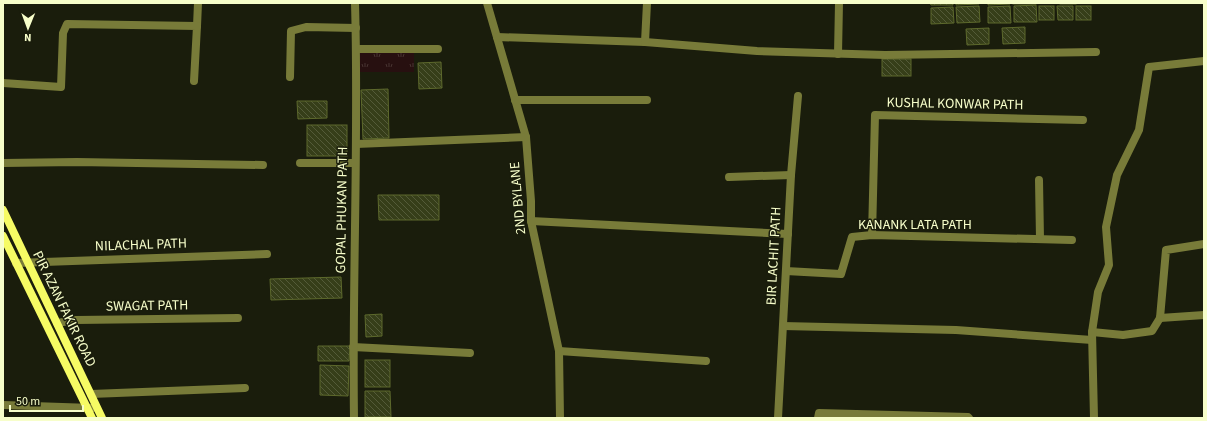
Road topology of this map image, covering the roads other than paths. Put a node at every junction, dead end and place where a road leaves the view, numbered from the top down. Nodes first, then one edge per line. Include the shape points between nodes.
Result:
1 (198, 3) edge
2 (355, 3) edge
3 (486, 3) edge
4 (647, 3) edge
5 (839, 3) edge
6 (197, 26) junction
7 (356, 28) junction
8 (497, 37) junction
9 (645, 42) junction
10 (357, 49) junction
11 (438, 49) dead end
12 (1096, 52) dead end
13 (838, 54) junction
14 (1204, 61) edge
15 (290, 77) dead end
16 (194, 81) dead end
17 (3, 83) edge
18 (798, 96) dead end
19 (515, 100) junction
20 (647, 100) dead end
21 (1083, 120) dead end
22 (526, 137) junction
23 (356, 144) junction
24 (3, 163) edge
25 (300, 163) dead end
26 (355, 163) junction
27 (263, 165) dead end
28 (791, 175) junction
29 (729, 177) dead end
30 (1039, 180) dead end
31 (3, 210) edge
32 (531, 221) junction
33 (788, 234) junction
34 (872, 235) junction
35 (3, 236) edge
36 (1040, 239) junction
37 (1072, 240) dead end
38 (1204, 244) edge
39 (268, 254) dead end
40 (27, 262) junction
41 (16, 263) junction
42 (786, 271) junction
43 (1204, 315) edge
44 (238, 318) dead end
45 (1160, 318) junction
46 (57, 323) junction
47 (783, 326) junction
48 (1092, 336) junction
49 (353, 347) junction
50 (559, 351) junction
51 (470, 353) dead end
52 (706, 361) dead end
53 (245, 388) dead end
54 (91, 394) junction
55 (3, 405) edge
56 (87, 408) junction
57 (97, 408) junction
58 (92, 418) edge
59 (102, 418) edge
60 (354, 418) edge
61 (560, 418) edge
62 (778, 418) edge
63 (818, 418) edge
64 (969, 418) edge
65 (1094, 418) edge

1 - 6 street
2 - 7 street, GOPAL PHUKAN PATH
3 - 8 street, 2ND BYLANE
4 - 9 street
5 - 13 street
6 - 16 street
6 - 17 street via 67,24 63,33 61,87
7 - 10 street, GOPAL PHUKAN PATH
7 - 15 street via 306,27 291,31
8 - 9 street
8 - 19 street, 2ND BYLANE
9 - 13 street via 757,51
10 - 11 street
10 - 23 street, GOPAL PHUKAN PATH
12 - 13 street
14 - 48 street via 1149,67 1139,130 1117,175 1106,227 1109,265 1098,292
18 - 28 street, BIR LACHIT PATH
19 - 20 street
19 - 22 street, 2ND BYLANE
21 - 34 street, KUSHAL KONWAR PATH via 875,115
22 - 23 street
22 - 32 street, 2ND BYLANE
23 - 26 street, GOPAL PHUKAN PATH
24 - 27 street
25 - 26 street
26 - 49 street, GOPAL PHUKAN PATH
28 - 29 street
28 - 33 street, BIR LACHIT PATH
30 - 36 street
31 - 40 main road, PIR AZAN FAKIR ROAD
32 - 33 street
32 - 50 street, 2ND BYLANE
33 - 42 street, BIR LACHIT PATH
34 - 36 street, KANANK LATA PATH
34 - 42 street, KANANK LATA PATH via 852,237 841,274
35 - 41 main road, PIR AZAN FAKIR ROAD
36 - 37 street, KANANK LATA PATH
38 - 45 street via 1166,250
39 - 40 street, NILACHAL PATH
40 - 41 street, NILACHAL PATH
40 - 46 main road, PIR AZAN FAKIR ROAD
41 - 56 main road, PIR AZAN FAKIR ROAD
42 - 47 street, BIR LACHIT PATH
43 - 45 street
44 - 46 street, SWAGAT PATH via 76,320
45 - 48 street via 1152,330 1123,335
46 - 54 main road, PIR AZAN FAKIR ROAD
47 - 48 street
47 - 62 street, BIR LACHIT PATH
48 - 65 street
49 - 51 street
49 - 60 street, GOPAL PHUKAN PATH
50 - 52 street
50 - 61 street, 2ND BYLANE
53 - 54 street
54 - 57 main road, PIR AZAN FAKIR ROAD
55 - 56 street
56 - 57 street
56 - 58 main road, PIR AZAN FAKIR ROAD
57 - 59 main road, PIR AZAN FAKIR ROAD
63 - 64 street via 819,413

